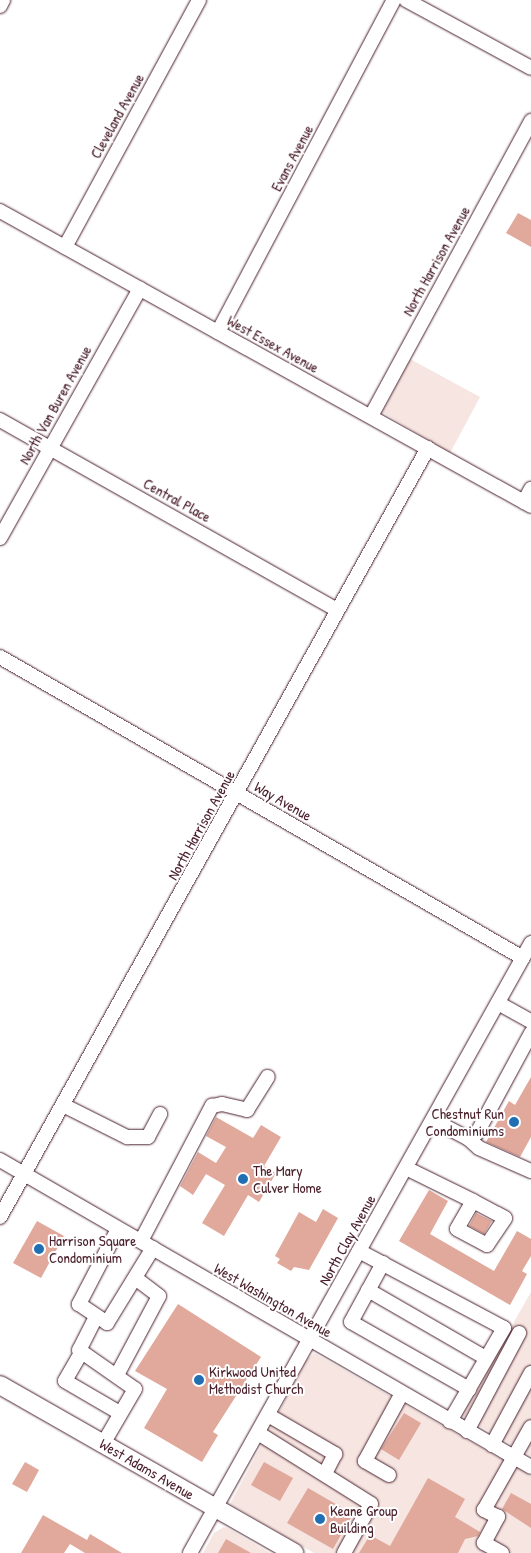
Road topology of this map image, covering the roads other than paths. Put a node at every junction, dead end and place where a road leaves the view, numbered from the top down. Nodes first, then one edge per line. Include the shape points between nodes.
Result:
1 (3, 0) edge
2 (199, 0) edge
3 (394, 0) edge
4 (406, 0) edge
5 (0, 6) edge
6 (531, 68) edge
7 (531, 121) edge
8 (0, 211) edge
9 (65, 247) junction
10 (140, 289) junction
11 (218, 332) junction
12 (370, 416) junction
13 (0, 420) edge
14 (50, 447) junction
15 (428, 448) junction
16 (531, 489) edge
17 (528, 504) edge
18 (0, 538) edge
19 (338, 610) junction
20 (0, 658) edge
21 (237, 793) junction
22 (531, 943) edge
23 (523, 958) junction
24 (498, 1003) junction
25 (531, 1021) edge
26 (531, 1033) edge
27 (268, 1077) dead end
28 (63, 1105) junction
29 (160, 1114) dead end
30 (433, 1120) junction
31 (469, 1139) junction
32 (0, 1160) edge
33 (406, 1168) junction
34 (531, 1171) edge
35 (24, 1174) junction
36 (474, 1201) dead end
37 (0, 1217) edge
38 (118, 1229) junction
39 (147, 1245) junction
40 (360, 1251) junction
41 (383, 1262) junction
42 (135, 1278) junction
43 (368, 1290) junction
44 (96, 1317) junction
45 (519, 1333) dead end
46 (310, 1341) junction
47 (81, 1353) junction
48 (486, 1358) junction
49 (531, 1373) edge
50 (117, 1375) junction
51 (0, 1385) edge
52 (469, 1389) junction
53 (402, 1393) junction
54 (120, 1414) junction
55 (268, 1415) junction
56 (450, 1421) junction
57 (531, 1427) edge
58 (467, 1431) junction
59 (258, 1433) junction
60 (103, 1444) junction
61 (492, 1445) junction
62 (514, 1458) junction
63 (531, 1467) edge
64 (325, 1474) junction
65 (389, 1475) dead end
66 (215, 1508) junction
67 (190, 1553) edge
68 (294, 1553) edge
69 (344, 1553) edge
70 (502, 1553) edge

1 - 5 street
2 - 9 street, Cleveland Avenue
3 - 11 street, Evans Avenue
4 - 6 street
7 - 12 street, North Harrison Avenue
8 - 9 street, West Essex Avenue
9 - 10 street, West Essex Avenue
10 - 11 street, West Essex Avenue
10 - 14 street, North Van Buren Avenue
11 - 12 street, West Essex Avenue
12 - 15 street, West Essex Avenue
13 - 14 street, Central Place
14 - 18 street, North Van Buren Avenue
14 - 19 street, Central Place
15 - 17 street, West Essex Avenue
15 - 19 street, North Harrison Avenue
16 - 17 street
19 - 21 street, North Harrison Avenue
20 - 21 street, Way Avenue
21 - 23 street, Way Avenue
21 - 28 street, North Harrison Avenue
22 - 23 street, North Clay Avenue
23 - 24 street, North Clay Avenue
24 - 25 street
24 - 30 street, North Clay Avenue
26 - 31 street via 477,1133
27 - 39 street via 247,1110 222,1104 212,1106
28 - 29 street via 127,1137 148,1137
28 - 35 street, North Harrison Avenue
30 - 31 street
30 - 33 street, North Clay Avenue
31 - 34 street via 495,1157
32 - 35 street, West Washington Avenue
33 - 36 street
33 - 40 street, North Clay Avenue
35 - 37 street, North Harrison Avenue
35 - 38 street, West Washington Avenue
38 - 39 street, West Washington Avenue
38 - 44 street via 79,1304
39 - 42 street
39 - 46 street, West Washington Avenue
40 - 41 street
40 - 46 street, North Clay Avenue
41 - 43 street
41 - 48 street via 504,1328
42 - 44 street via 111,1321
42 - 50 street via 159,1296
43 - 48 street
43 - 52 street via 351,1322
44 - 47 street
45 - 58 street
46 - 53 street, West Washington Avenue
46 - 55 street, North Clay Avenue
47 - 50 street
47 - 54 street via 64,1381
48 - 52 street
49 - 61 street
50 - 54 street via 135,1389
51 - 60 main road, West Adams Avenue
52 - 56 street
53 - 56 street, West Washington Avenue
53 - 65 street via 365,1461
54 - 60 street
55 - 59 street, North Clay Avenue
55 - 64 street via 335,1454
56 - 58 street, West Washington Avenue
57 - 62 street
58 - 61 street, West Washington Avenue
59 - 64 street
59 - 66 street, North Clay Avenue
60 - 66 main road, West Adams Avenue
61 - 62 street, West Washington Avenue
62 - 63 street, West Washington Avenue
62 - 70 street via 484,1510 498,1517 484,1543
64 - 69 street via 371,1504
66 - 67 street, North Clay Avenue
66 - 68 main road, West Adams Avenue

